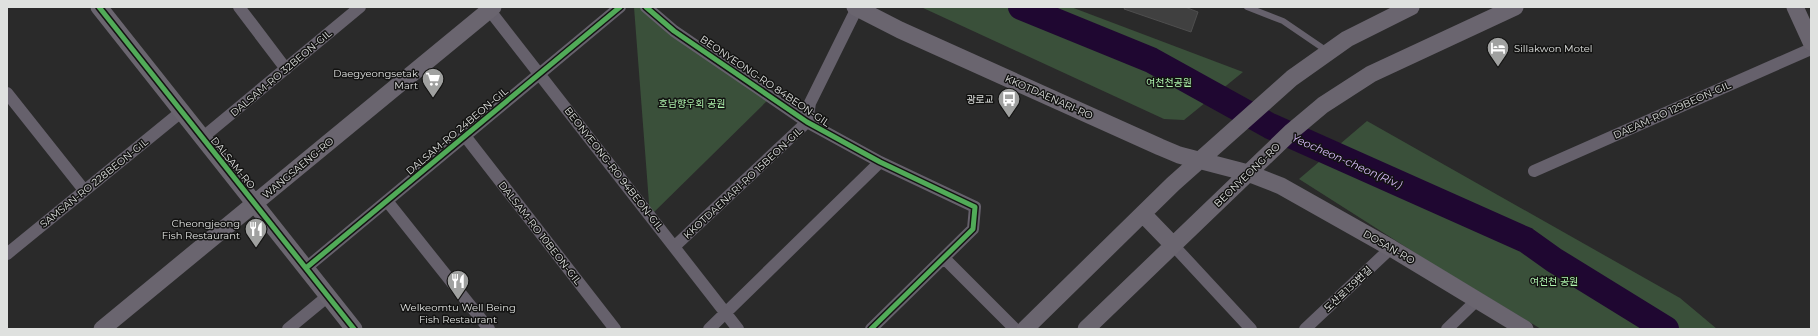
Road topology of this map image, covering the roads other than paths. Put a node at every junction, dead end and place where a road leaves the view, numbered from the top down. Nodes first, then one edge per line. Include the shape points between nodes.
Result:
1 (99, 7) edge
2 (239, 7) edge
3 (620, 7) edge
4 (646, 7) edge
5 (1247, 7) edge
6 (1411, 7) edge
7 (1515, 7) edge
8 (1795, 7) edge
9 (490, 8) edge
10 (856, 8) edge
11 (352, 10) edge
12 (1811, 42) edge
13 (1811, 49) edge
14 (1328, 52) junction
15 (286, 69) junction
16 (539, 75) junction
17 (7, 93) edge
18 (181, 112) junction
19 (807, 122) junction
20 (465, 136) junction
21 (202, 138) junction
22 (1200, 160) junction
23 (880, 162) junction
24 (1254, 167) junction
25 (1534, 171) dead end
26 (84, 190) junction
27 (386, 201) junction
28 (255, 204) junction
29 (1143, 214) junction
30 (1172, 245) junction
31 (675, 246) junction
32 (1392, 248) junction
33 (9, 249) edge
34 (944, 258) junction
35 (306, 268) junction
36 (328, 296) junction
37 (1477, 300) junction
38 (725, 313) junction
39 (102, 329) edge
40 (288, 329) edge
41 (354, 329) edge
42 (489, 329) edge
43 (615, 329) edge
44 (709, 329) edge
45 (738, 329) edge
46 (871, 329) edge
47 (1015, 329) edge
48 (1025, 329) edge
49 (1086, 329) edge
50 (1251, 329) edge
51 (1305, 329) edge
52 (1447, 329) edge
53 (1525, 329) edge

1 - 18 main road, DALSAM-RO
2 - 15 street
3 - 16 street, DALSAM-RO 24BEON-GIL
4 - 19 street, BEONYEONG-RO 84BEON-GIL via 674,31
5 - 14 lane via 1283,21
6 - 14 main road
7 - 24 main road, BEONYEONG-RO via 1371,74 1323,105
8 - 12 main road
9 - 16 street, BEONYEONG-RO 94BEON-GIL
9 - 28 main road, WANGSAENG-RO
10 - 19 street, KKOTDAENARI-RO 15BEON-GIL via 810,103
10 - 22 main road, KKOTDAENARI-RO via 1160,147
11 - 15 street, DALSAM-RO 32BEON-GIL
13 - 25 street, DAEAM-RO 129BEON-GIL
14 - 22 main road via 1292,78
15 - 21 street, DALSAM-RO 32BEON-GIL
16 - 20 street, DALSAM-RO 24BEON-GIL
16 - 31 street, BEONYEONG-RO 94BEON-GIL
17 - 26 street
18 - 21 main road, DALSAM-RO
18 - 26 street, SAMSAN-RO 228BEON-GIL
19 - 23 street, BEONYEONG-RO 84BEON-GIL
19 - 31 street, KKOTDAENARI-RO 15BEON-GIL
20 - 27 street, DALSAM-RO 24BEON-GIL
20 - 43 street, DALSAM-RO 10BEON-GIL
21 - 28 main road, DALSAM-RO
22 - 24 main road, KKOTDAENARI-RO
22 - 29 main road
23 - 34 street, BEONYEONG-RO 84BEON-GIL via 975,207 973,229
23 - 38 street
24 - 30 main road, BEONYEONG-RO
24 - 32 main road, DOSAN-RO via 1281,186
26 - 33 street, SAMSAN-RO 228BEON-GIL
27 - 35 street, DALSAM-RO 24BEON-GIL
27 - 42 street
28 - 35 main road, DALSAM-RO
28 - 39 main road, WANGSAENG-RO
29 - 30 main road
29 - 48 main road
30 - 49 main road, BEONYEONG-RO
30 - 50 street
31 - 38 street, BEONYEONG-RO 94BEON-GIL
32 - 37 main road, DOSAN-RO
32 - 51 street, 도산로139번길
34 - 46 street
34 - 47 street
35 - 36 main road, DALSAM-RO
36 - 40 street
36 - 41 main road, DALSAM-RO
37 - 52 street
37 - 53 main road, DOSAN-RO
38 - 44 street
38 - 45 street, BEONYEONG-RO 94BEON-GIL

